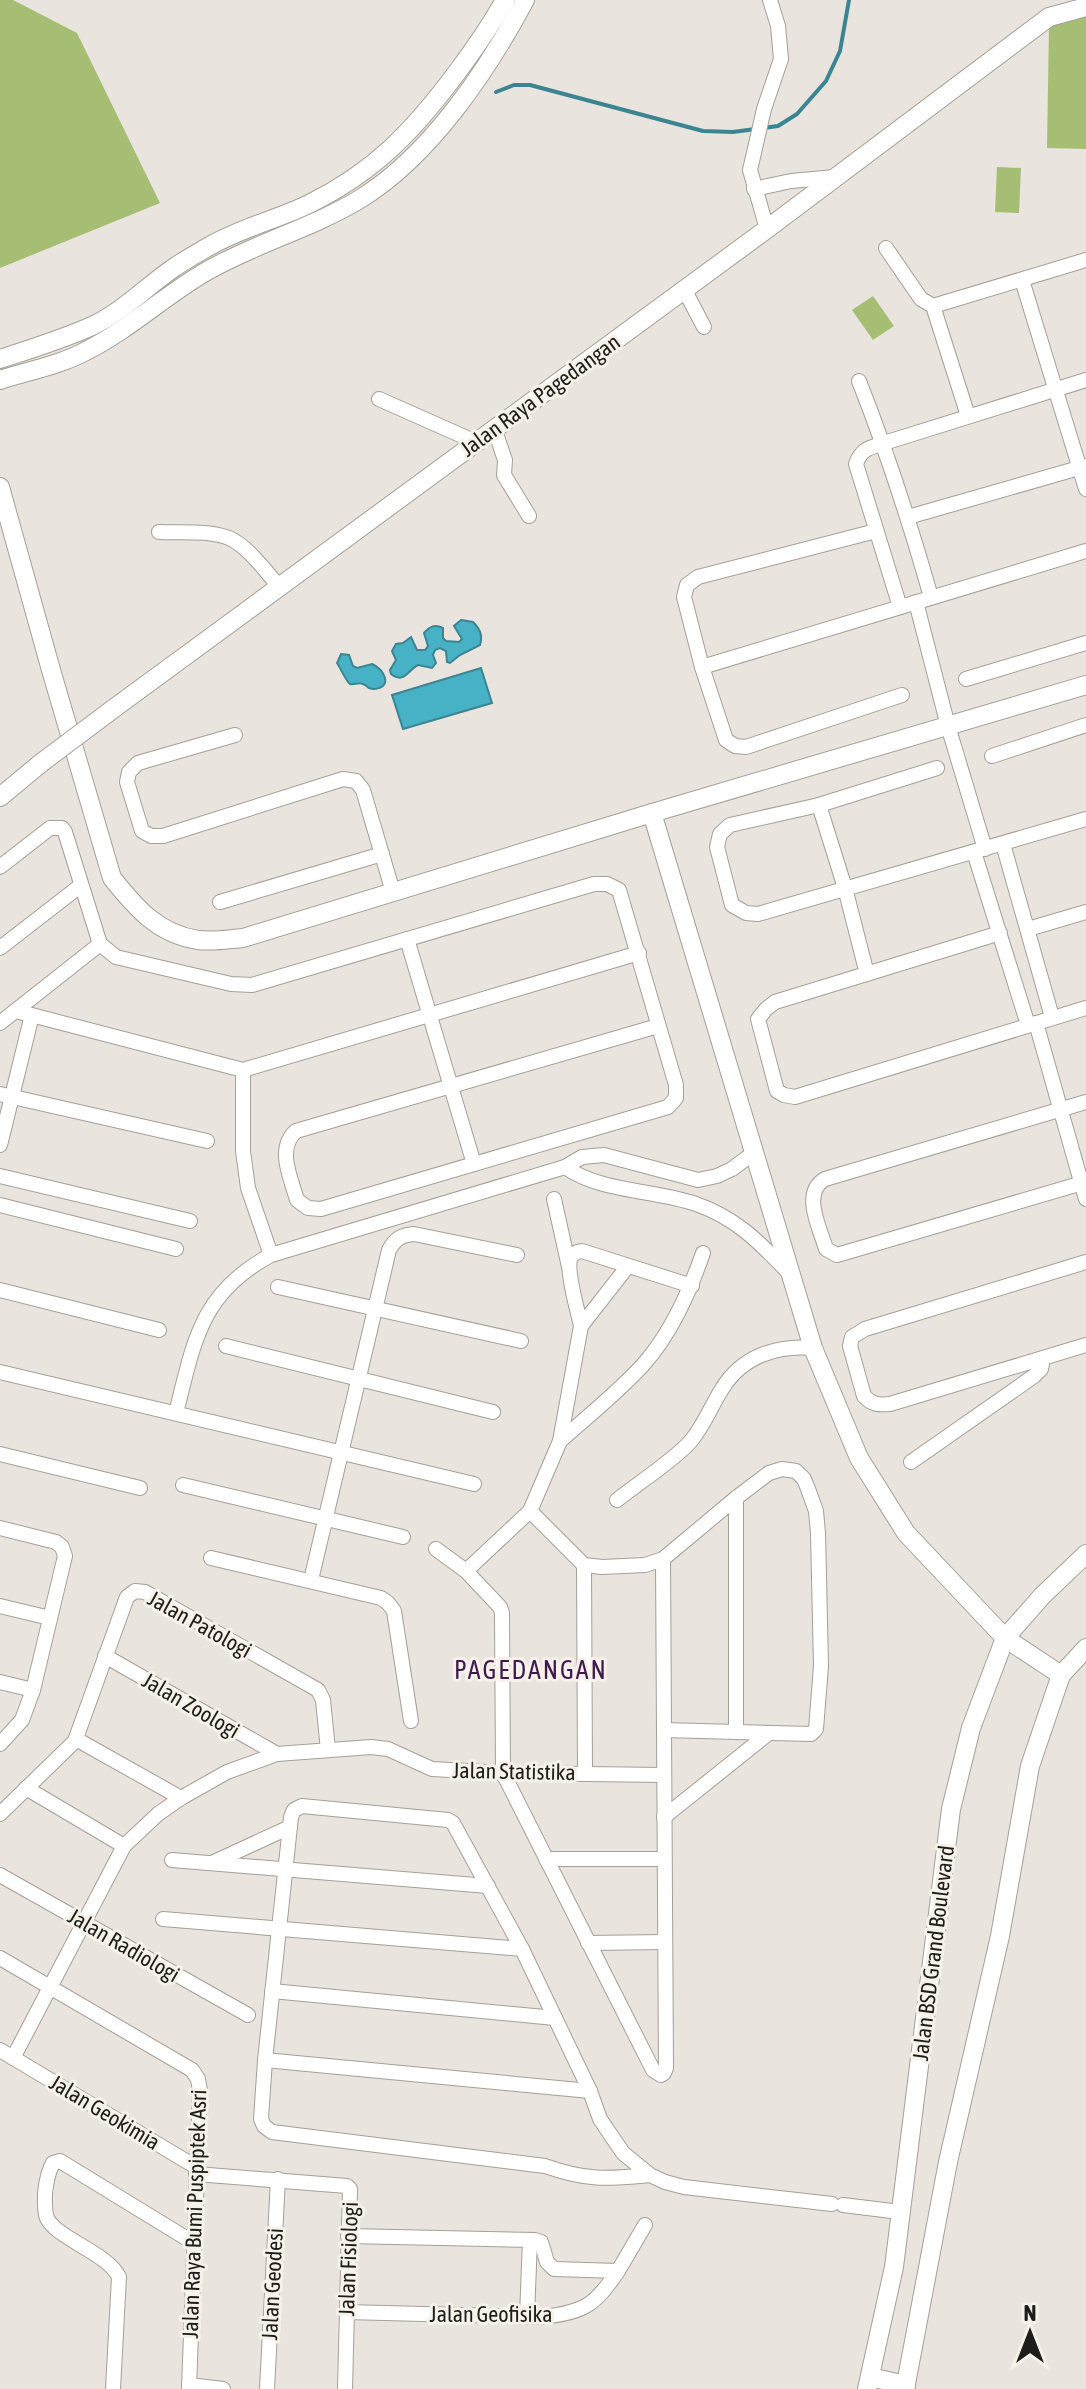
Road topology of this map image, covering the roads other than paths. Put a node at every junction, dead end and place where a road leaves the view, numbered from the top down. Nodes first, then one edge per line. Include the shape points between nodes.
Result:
1 (505, 0) edge
2 (525, 0) edge
3 (770, 0) edge
4 (1086, 7) edge
5 (501, 26) junction
6 (835, 177) junction
7 (754, 189) junction
8 (767, 229) junction
9 (886, 248) dead end
10 (1086, 260) edge
11 (1022, 280) junction
12 (684, 289) junction
13 (933, 306) junction
14 (704, 327) dead end
15 (0, 359) edge
16 (0, 380) edge
17 (1086, 380) edge
18 (859, 381) dead end
19 (1056, 389) junction
20 (379, 399) dead end
21 (968, 416) junction
22 (494, 428) junction
23 (476, 442) junction
24 (884, 443) junction
25 (1083, 467) edge
26 (0, 487) edge
27 (1086, 489) edge
28 (529, 516) dead end
29 (908, 517) junction
30 (876, 531) junction
31 (159, 532) dead end
32 (1086, 551) edge
33 (279, 586) junction
34 (924, 600) junction
35 (900, 607) junction
36 (1086, 643) edge
37 (702, 667) junction
38 (966, 679) dead end
39 (1086, 685) edge
40 (902, 695) dead end
41 (1086, 725) edge
42 (948, 726) junction
43 (235, 735) dead end
44 (992, 756) dead end
45 (937, 768) dead end
46 (0, 797) edge
47 (819, 805) junction
48 (652, 813) junction
49 (1086, 819) edge
50 (1003, 844) junction
51 (979, 850) junction
52 (382, 854) junction
53 (0, 867) edge
54 (80, 886) junction
55 (845, 888) junction
56 (393, 892) junction
57 (220, 902) dead end
58 (1086, 912) edge
59 (1028, 929) junction
60 (1000, 933) junction
61 (407, 939) junction
62 (100, 944) junction
63 (0, 948) edge
64 (639, 953) junction
65 (867, 974) junction
66 (1086, 1008) edge
67 (16, 1011) junction
68 (32, 1015) junction
69 (428, 1015) junction
70 (1052, 1017) junction
71 (0, 1023) edge
72 (1032, 1024) junction
73 (658, 1026) junction
74 (243, 1070) junction
75 (450, 1086) junction
76 (6, 1095) edge
77 (1086, 1102) edge
78 (1061, 1109) junction
79 (207, 1141) dead end
80 (0, 1145) edge
81 (755, 1152) junction
82 (474, 1164) junction
83 (565, 1167) junction
84 (0, 1176) edge
85 (698, 1180) junction
86 (1084, 1182) edge
87 (554, 1199) dead end
88 (1086, 1199) edge
89 (695, 1203) junction
90 (0, 1205) edge
91 (190, 1221) dead end
92 (176, 1249) dead end
93 (703, 1253) dead end
94 (271, 1255) junction
95 (517, 1255) dead end
96 (1086, 1262) edge
97 (628, 1266) junction
98 (569, 1268) junction
99 (792, 1276) junction
100 (692, 1286) junction
101 (278, 1287) dead end
102 (0, 1290) edge
103 (375, 1308) junction
104 (581, 1326) junction
105 (159, 1330) dead end
106 (521, 1341) dead end
107 (1086, 1345) edge
108 (226, 1346) dead end
109 (813, 1348) junction
110 (1043, 1359) junction
111 (0, 1372) edge
112 (358, 1378) junction
113 (493, 1412) dead end
114 (176, 1413) junction
115 (560, 1441) junction
116 (341, 1452) junction
117 (0, 1454) edge
118 (911, 1462) dead end
119 (474, 1484) dead end
120 (183, 1485) dead end
121 (140, 1488) dead end
122 (736, 1498) junction
123 (617, 1500) dead end
124 (530, 1511) junction
125 (325, 1519) junction
126 (0, 1528) edge
127 (403, 1537) dead end
128 (436, 1549) dead end
129 (1086, 1554) edge
130 (211, 1558) dead end
131 (663, 1559) junction
132 (584, 1565) junction
133 (466, 1571) junction
134 (311, 1580) junction
135 (0, 1606) edge
136 (50, 1618) junction
137 (1005, 1638) junction
138 (1086, 1648) edge
139 (105, 1656) junction
140 (1061, 1675) junction
141 (0, 1682) edge
142 (33, 1690) junction
143 (411, 1721) dead end
144 (664, 1730) junction
145 (736, 1732) junction
146 (769, 1733) junction
147 (76, 1739) junction
148 (0, 1744) edge
149 (328, 1750) junction
150 (277, 1754) junction
151 (585, 1772) junction
152 (503, 1773) junction
153 (664, 1775) junction
154 (26, 1788) junction
155 (181, 1798) junction
156 (0, 1814) edge
157 (664, 1817) junction
158 (290, 1827) junction
159 (124, 1846) junction
160 (546, 1859) junction
161 (664, 1859) junction
162 (172, 1860) dead end
163 (211, 1863) junction
164 (285, 1869) junction
165 (0, 1875) edge
166 (488, 1886) junction
167 (163, 1919) dead end
168 (85, 1922) junction
169 (279, 1929) junction
170 (665, 1942) junction
171 (588, 1943) junction
172 (522, 1949) junction
173 (0, 1958) edge
174 (51, 1987) junction
175 (272, 1991) junction
176 (248, 2015) dead end
177 (555, 2018) junction
178 (7, 2054) edge
179 (265, 2060) junction
180 (590, 2091) junction
181 (196, 2170) junction
182 (650, 2175) junction
183 (278, 2179) junction
184 (900, 2212) junction
185 (645, 2225) dead end
186 (348, 2236) junction
187 (530, 2240) junction
188 (194, 2243) junction
189 (618, 2271) junction
190 (346, 2312) junction
191 (527, 2316) junction
192 (868, 2383) edge
193 (189, 2387) edge
194 (906, 2387) edge
195 (113, 2389) edge
196 (223, 2389) edge
197 (267, 2389) edge
198 (345, 2389) edge

1 - 5 street
2 - 5 street
3 - 7 street via 781,59 754,146
4 - 6 street, Jalan Raya Pagedangan via 1049,17
5 - 15 street via 411,131 347,184 211,245 93,325
5 - 16 street via 456,106 419,150 361,198 181,285 134,323 84,353
6 - 7 street
6 - 8 street, Jalan Raya Pagedangan
7 - 8 street
8 - 12 street, Jalan Raya Pagedangan
9 - 13 street via 921,299
10 - 11 street
11 - 13 street
11 - 19 street
12 - 14 street
12 - 22 street, Jalan Raya Pagedangan
13 - 21 street
17 - 19 street
18 - 24 street
19 - 21 street
19 - 25 street
20 - 23 street
21 - 24 street
22 - 23 street, Jalan Raya Pagedangan
22 - 28 street via 505,460 504,475
23 - 33 street, Jalan Raya Pagedangan
24 - 29 street
24 - 30 street via 864,450 856,464
25 - 27 street
25 - 29 street
26 - 56 street via 112,878 134,905 157,926 198,940 243,938
29 - 34 street
30 - 35 street
30 - 37 street via 698,577 687,585 684,597
31 - 33 street via 230,539
32 - 34 street
33 - 46 street, Jalan Raya Pagedangan, bridge
34 - 35 street
34 - 42 street
35 - 37 street
36 - 38 street
37 - 40 street via 726,740 735,746 746,747
39 - 42 street
41 - 44 street
42 - 48 street
42 - 51 street
43 - 52 street via 138,763 129,772 127,782 142,831 163,836 343,779 356,781 363,790
45 - 47 street
47 - 55 street
47 - 55 street via 730,825 720,834 717,847 732,905 758,914
48 - 56 street
48 - 81 street
49 - 50 street
50 - 51 street
50 - 59 street
51 - 55 street
51 - 60 street
52 - 56 street
52 - 57 street
53 - 54 street via 56,826 65,832
54 - 62 street
54 - 63 street
55 - 65 street
58 - 59 street
59 - 70 street
60 - 65 street
60 - 72 street
61 - 62 street via 252,985 116,957
61 - 64 street via 607,884 619,890
61 - 69 street
62 - 67 street
64 - 69 street
64 - 73 street
65 - 72 street via 775,1002 758,1019 777,1091 795,1097
66 - 70 street
67 - 68 street
67 - 71 street
68 - 74 street
68 - 76 street
69 - 74 street
69 - 75 street
70 - 72 street
72 - 78 street
73 - 75 street
73 - 82 street via 676,1085 676,1098 668,1107
74 - 94 street via 248,1188
75 - 82 street
75 - 82 street via 296,1131 284,1151 297,1200 321,1209
76 - 79 street
76 - 80 street
77 - 78 street
78 - 86 street
78 - 86 street via 819,1182 812,1199 826,1249 837,1255
81 - 85 street via 732,1169
81 - 99 street
83 - 85 street via 582,1157 604,1155
83 - 89 street via 602,1182
83 - 94 street
84 - 91 street
85 - 89 street
86 - 88 street
87 - 98 street
89 - 99 street via 730,1219
90 - 92 street
93 - 100 street
94 - 114 street via 236,1278 205,1317
95 - 103 street via 404,1235 389,1250
96 - 110 street via 865,1329 852,1337 850,1346 864,1396 880,1405
97 - 98 street via 582,1251 571,1257
97 - 100 street
97 - 104 street
98 - 104 street
99 - 109 street
100 - 115 street via 643,1365
101 - 103 street
102 - 105 street
103 - 106 street
103 - 112 street
104 - 115 street
107 - 110 street
108 - 112 street
109 - 123 street via 775,1349 736,1371 688,1444
109 - 137 street via 859,1458 906,1533
110 - 118 street via 1034,1376
111 - 114 street
112 - 113 street
112 - 116 street
114 - 116 street
115 - 124 street
116 - 119 street
116 - 125 street
117 - 121 street
120 - 125 street
122 - 131 street
122 - 145 street
122 - 146 street via 769,1473 789,1469 804,1479 816,1511 821,1666 816,1729 811,1734
124 - 132 street
124 - 133 street
125 - 127 street
125 - 134 street
126 - 136 street via 62,1547 65,1556
128 - 133 street
129 - 137 street, Jalan BSD Grand Boulevard
130 - 134 street
131 - 132 street via 645,1565
131 - 144 street
132 - 151 street
133 - 152 street via 502,1613
134 - 143 street via 381,1598 394,1611
135 - 136 street
136 - 142 street
137 - 140 street
137 - 184 street, Jalan BSD Grand Boulevard via 971,1728 951,1809
138 - 140 street
139 - 147 street, Jalan Patologi
139 - 149 street, Jalan Patologi via 127,1597 145,1592 318,1690
139 - 150 street, Jalan Zoologi
140 - 194 street via 1030,1766
141 - 142 street
142 - 148 street via 22,1720
144 - 145 street
144 - 153 street
145 - 146 street
146 - 157 street
147 - 154 street, Jalan Patologi
147 - 155 street
149 - 150 street, Jalan Statistika
149 - 152 street, Jalan Statistika via 388,1749 432,1769
150 - 155 street, Jalan Statistika via 227,1772
151 - 152 street, Jalan Statistika
151 - 153 street, Jalan Statistika
152 - 160 street
153 - 157 street
154 - 156 street, Jalan Patologi
154 - 159 street
155 - 159 street, Jalan Statistika
157 - 161 street
158 - 163 street
158 - 164 street
158 - 166 street via 294,1810 302,1806 448,1820
159 - 168 street, Jalan Statistika
160 - 161 street
160 - 171 street
161 - 170 street
162 - 163 street
163 - 164 street
164 - 166 street
164 - 169 street
165 - 168 street, Jalan Radiologi
166 - 172 street
167 - 169 street
168 - 174 street, Jalan Statistika
168 - 176 street, Jalan Radiologi
169 - 172 street
169 - 175 street
170 - 171 street
170 - 171 street via 666,2068 661,2075 653,2070
172 - 177 street
173 - 174 street, Jalan Raya Bumi Puspiptek Asri
174 - 178 street, Jalan Geokimia
174 - 181 street, Jalan Raya Bumi Puspiptek Asri via 192,2070 200,2091
175 - 177 street
175 - 179 street
177 - 180 street
178 - 181 street, Jalan Geokimia
179 - 180 street
179 - 182 street via 261,2119 272,2132 545,2166 595,2179
180 - 182 street via 615,2144
181 - 183 street, Jalan Fisiologi
181 - 188 street, Jalan Raya Bumi Puspiptek Asri
182 - 184 street via 684,2187
183 - 186 street, Jalan Fisiologi via 347,2186
183 - 197 street, Jalan Geodesi
184 - 192 street, Jalan BSD Grand Boulevard via 894,2267
185 - 189 street, Jalan Geofisika
186 - 187 street
186 - 190 street, Jalan Fisiologi
187 - 189 street, Jalan Geofisika via 541,2242 554,2269
187 - 191 street
188 - 193 street, Jalan Raya Bumi Puspiptek Asri
188 - 195 street via 60,2161 49,2170 46,2217 119,2277
189 - 191 street, Jalan Geofisika via 599,2297 575,2312
190 - 191 street, Jalan Geofisika
190 - 198 street, Jalan Fisiologi
192 - 194 street
193 - 196 street

